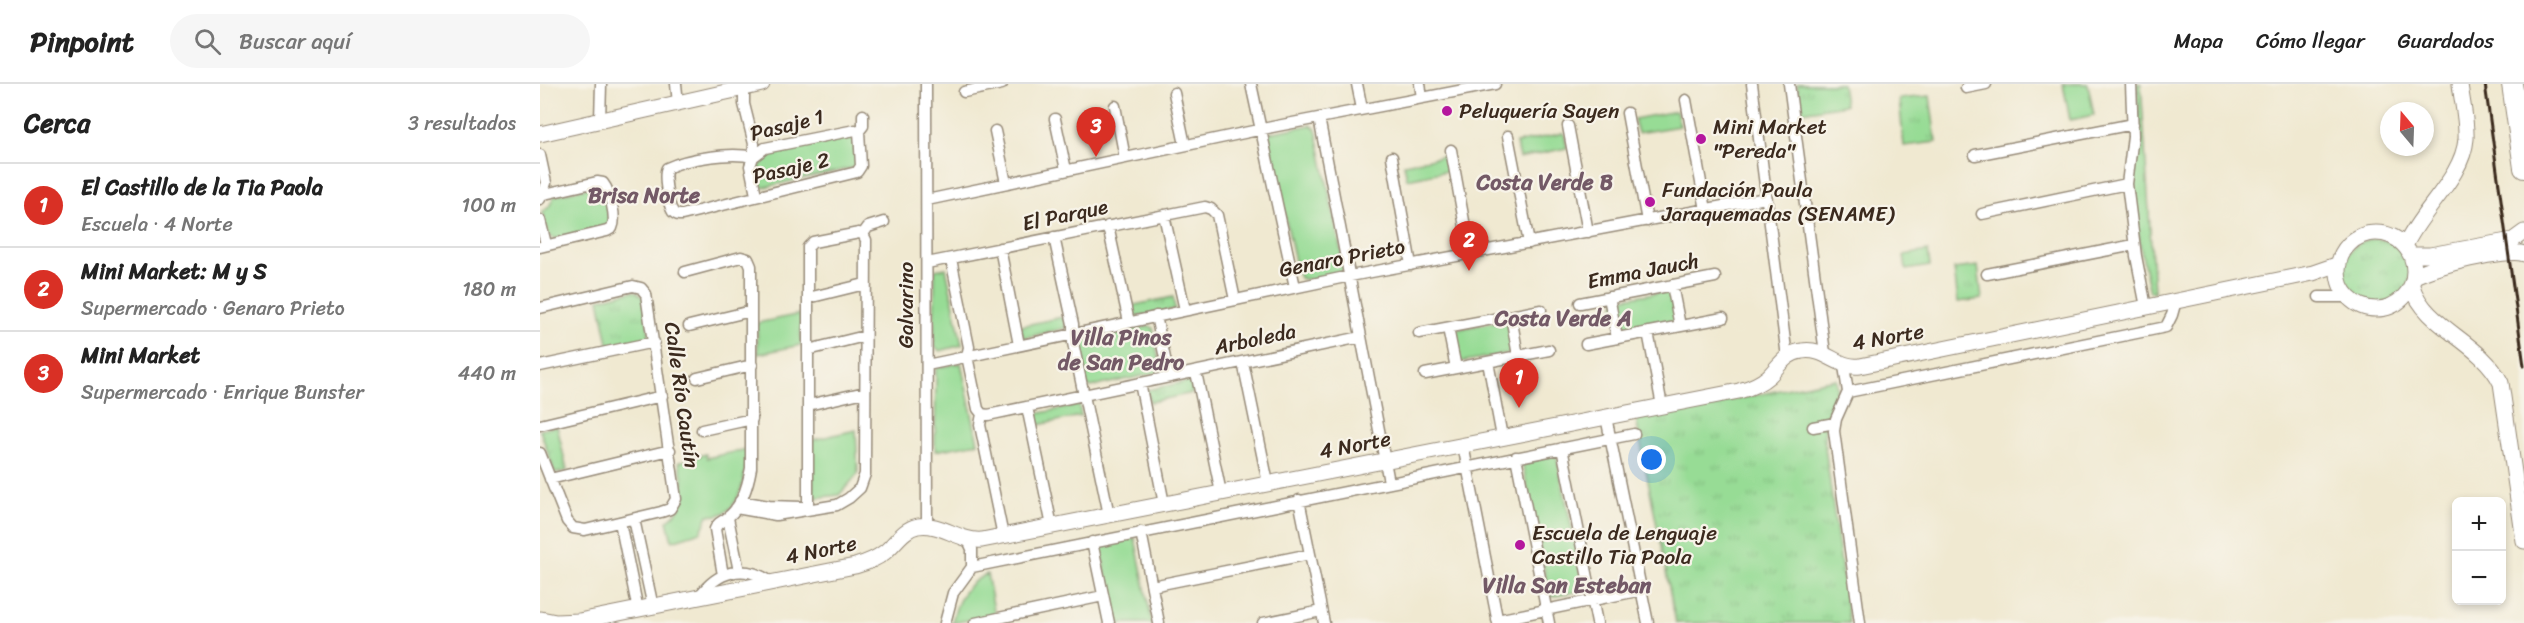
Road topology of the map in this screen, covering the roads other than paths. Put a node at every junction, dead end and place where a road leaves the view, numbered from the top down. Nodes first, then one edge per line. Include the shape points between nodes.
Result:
1 (601, 84) edge
2 (676, 84) edge
3 (762, 84) edge
4 (926, 84) edge
5 (1002, 84) edge
6 (1251, 84) edge
7 (1357, 84) edge
8 (1420, 84) edge
9 (1495, 84) edge
10 (1752, 84) edge
11 (1789, 84) edge
12 (1986, 84) edge
13 (2132, 84) edge
14 (2460, 84) edge
15 (2512, 84) edge
16 (1483, 85) edge
17 (744, 86) edge
18 (984, 86) edge
19 (1966, 88) dead end
20 (964, 92) dead end
21 (1174, 93) dead end
22 (1422, 98) junction
23 (1686, 100) dead end
24 (678, 103) junction
25 (1115, 106) dead end
26 (1362, 109) junction
27 (1627, 113) dead end
28 (863, 115) dead end
29 (1055, 118) dead end
30 (1319, 118) junction
31 (600, 120) junction
32 (2133, 124) junction
33 (1568, 126) dead end
34 (1260, 130) junction
35 (859, 131) junction
36 (995, 131) dead end
37 (540, 134) edge
38 (1508, 136) dead end
39 (1185, 145) junction
40 (1451, 150) dead end
41 (540, 155) edge
42 (1975, 155) dead end
43 (753, 157) junction
44 (1392, 157) dead end
45 (1125, 158) junction
46 (2524, 168) edge
47 (1066, 170) junction
48 (1006, 183) junction
49 (2127, 184) junction
50 (756, 195) junction
51 (541, 196) edge
52 (1766, 198) junction
53 (927, 200) junction
54 (1706, 210) junction
55 (675, 214) joint
56 (1164, 214) junction
57 (1982, 214) dead end
58 (540, 219) edge
59 (2419, 219) junction
60 (1647, 221) junction
61 (884, 222) dead end
62 (1108, 226) junction
63 (1588, 232) junction
64 (2524, 232) edge
65 (863, 234) junction
66 (2384, 234) junction
67 (1054, 237) junction
68 (1529, 243) junction
69 (2134, 245) junction
70 (543, 246) edge
71 (1000, 248) junction
72 (2408, 250) junction
73 (1470, 254) junction
74 (2524, 254) edge
75 (951, 259) junction
76 (927, 263) junction
77 (2339, 264) junction
78 (1411, 265) junction
79 (685, 272) dead end
80 (1987, 274) dead end
81 (1350, 276) junction
82 (1715, 277) dead end
83 (2413, 281) junction
84 (866, 284) junction
85 (1672, 285) junction
86 (1295, 287) junction
87 (1609, 297) junction
88 (2319, 297) dead end
89 (2348, 297) junction
90 (808, 298) junction
91 (1235, 300) junction
92 (2176, 301) junction
93 (1580, 303) dead end
94 (2146, 307) junction
95 (540, 308) edge
96 (2387, 308) junction
97 (1185, 310) junction
98 (1541, 310) dead end
99 (751, 311) junction
100 (1156, 316) junction
101 (1511, 316) junction
102 (2431, 316) junction
103 (1723, 318) dead end
104 (1129, 322) junction
105 (689, 326) dead end
106 (1680, 326) junction
107 (1448, 328) junction
108 (1648, 332) junction
109 (1419, 333) dead end
110 (1073, 334) junction
111 (865, 336) junction
112 (1361, 337) junction
113 (1617, 338) junction
114 (654, 342) junction
115 (1586, 344) dead end
116 (1019, 345) junction
117 (808, 350) junction
118 (1549, 350) dead end
119 (1825, 353) junction
120 (968, 356) junction
121 (1518, 356) junction
122 (1787, 357) junction
123 (1243, 362) junction
124 (1488, 362) junction
125 (752, 365) junction
126 (927, 365) junction
127 (540, 366) edge
128 (1844, 366) junction
129 (1456, 368) junction
130 (1196, 372) junction
131 (1425, 374) dead end
132 (1169, 377) junction
133 (698, 378) dead end
134 (1140, 383) junction
135 (865, 392) junction
136 (1848, 392) junction
137 (1084, 395) junction
138 (662, 396) junction
139 (808, 405) junction
140 (1662, 406) junction
141 (1027, 407) junction
142 (982, 414) junction
143 (1606, 417) junction
144 (752, 418) junction
145 (1835, 423) junction
146 (540, 424) edge
147 (1814, 427) dead end
148 (702, 430) dead end
149 (1634, 434) dead end
150 (1502, 437) junction
151 (1611, 438) junction
152 (1463, 445) junction
153 (1562, 448) junction
154 (670, 450) junction
155 (540, 453) edge
156 (1516, 457) junction
157 (1384, 460) junction
158 (1467, 467) junction
159 (550, 479) junction
160 (1389, 482) junction
161 (1268, 483) junction
162 (1221, 493) junction
163 (1299, 500) junction
164 (1164, 504) junction
165 (738, 505) junction
166 (808, 510) junction
167 (1109, 515) junction
168 (728, 518) junction
169 (634, 519) junction
170 (620, 522) junction
171 (927, 525) junction
172 (1052, 526) junction
173 (1141, 532) junction
174 (1003, 536) junction
175 (968, 540) junction
176 (2524, 541) edge
177 (1092, 542) junction
178 (1310, 554) junction
179 (972, 567) junction
180 (739, 572) junction
181 (723, 575) junction
182 (771, 582) junction
183 (1152, 586) junction
184 (1642, 590) junction
185 (1103, 596) junction
186 (699, 597) junction
187 (1592, 600) junction
188 (646, 608) junction
189 (1546, 610) junction
190 (1321, 611) junction
191 (540, 619) edge
192 (1498, 621) edge
193 (544, 623) edge
194 (945, 623) edge
195 (975, 623) edge
196 (1109, 623) edge
197 (1159, 623) edge
198 (1263, 623) edge
199 (1324, 623) edge
200 (1549, 623) edge
201 (1597, 623) edge
202 (1648, 623) edge
203 (1860, 623) edge

1 - 31 street
2 - 24 street
3 - 17 street
4 - 53 street, Galvarino
5 - 18 street
6 - 34 street
7 - 26 street
8 - 22 street
9 - 16 street
10 - 52 street
11 - 119 street
12 - 19 street
13 - 32 street
14 - 59 street via 2466,130 2463,154 2454,173
15 - 46 highway
16 - 22 street
17 - 24 street
17 - 43 street
18 - 20 street
21 - 39 street
22 - 26 street
23 - 54 street
24 - 31 street
25 - 45 street
26 - 30 street
27 - 60 street
28 - 35 street, Pasaje 2
29 - 47 street
30 - 34 street
30 - 81 street
31 - 37 street
32 - 42 street
32 - 49 street
33 - 63 street
34 - 39 street
34 - 86 street
35 - 43 street, Pasaje 1 via 765,148
35 - 50 street, Pasaje 2 via 858,172
36 - 48 street
38 - 68 street
39 - 45 street
40 - 73 street
41 - 51 street via 546,180
43 - 50 street via 750,166
43 - 55 street, Pasaje 1 via 718,156 667,168 664,176
44 - 78 street
45 - 47 street
47 - 48 street
48 - 53 street
49 - 57 street
49 - 69 street
50 - 55 street, Pasaje 2
51 - 70 street via 603,183 614,222 607,231
52 - 54 street, Genaro Prieto
52 - 122 street
53 - 76 street, Galvarino
54 - 60 street, Genaro Prieto
56 - 62 street, El Parque
56 - 91 street, El Parque via 1201,207 1211,209 1218,219
56 - 97 street
58 - 70 street
59 - 66 street
59 - 72 street
60 - 63 street, Genaro Prieto
61 - 65 street via 868,227
62 - 67 street, El Parque
62 - 104 street
63 - 68 street, Genaro Prieto
64 - 72 street via 2513,240 2430,255
65 - 84 street
65 - 90 street via 809,245
66 - 72 street via 2396,238
66 - 77 street via 2369,234 2355,240 2344,250
67 - 71 street, El Parque
67 - 110 street
68 - 73 street, Genaro Prieto
69 - 80 street
69 - 94 street
71 - 75 street, El Parque
71 - 116 street
72 - 83 street
73 - 78 street, Genaro Prieto
74 - 83 street via 2514,252 2432,268
75 - 76 street, El Parque
75 - 120 street
76 - 126 street, Galvarino
77 - 89 street via 2339,282
77 - 92 street, 4 Norte via 2313,273
78 - 81 street, Genaro Prieto
79 - 99 street via 741,257 748,259
81 - 86 street, Genaro Prieto
81 - 112 street
82 - 85 street, Emma Jauch
83 - 96 street via 2404,298
83 - 102 street via 2416,299
84 - 90 street
84 - 111 street
85 - 87 street, Emma Jauch
85 - 106 street
86 - 91 street, Genaro Prieto
87 - 93 street, Emma Jauch
87 - 113 street
88 - 89 street
89 - 96 street via 2366,308
90 - 117 street
91 - 97 street, Genaro Prieto
92 - 94 street, 4 Norte
92 - 136 street via 2166,327
94 - 128 street, 4 Norte via 1860,366
95 - 114 street, Calle Río Cautín via 629,287 641,288 648,297
96 - 102 street via 2407,308
97 - 100 street, Genaro Prieto
98 - 101 street
99 - 105 street
99 - 125 street
100 - 104 street, Genaro Prieto
100 - 132 street
101 - 107 street
101 - 121 street
102 - 176 street via 2480,353 2501,383
103 - 106 street
104 - 110 street, Genaro Prieto
106 - 108 street
107 - 109 street
107 - 129 street
108 - 113 street
108 - 140 street
110 - 116 street, Genaro Prieto
110 - 137 street
111 - 117 street
111 - 135 street
112 - 123 street, Arboleda
112 - 157 street
113 - 115 street
114 - 127 street
114 - 138 street, Calle Río Cautín
116 - 120 street, Genaro Prieto
117 - 139 street
118 - 121 street
119 - 122 street, 4 Norte via 1805,350
119 - 128 street, 4 Norte
120 - 126 street, Genaro Prieto
120 - 142 street
121 - 124 street
122 - 140 street, 4 Norte via 1762,381 1747,389
123 - 130 street, Arboleda
123 - 161 street
124 - 129 street
124 - 150 street
125 - 133 street
125 - 144 street
126 - 171 street, Galvarino
128 - 136 street
129 - 131 street
130 - 132 street, Arboleda
130 - 162 street
132 - 134 street, Arboleda
134 - 137 street, Arboleda
134 - 164 street
135 - 139 street
135 - 166 street via 863,483 842,502
136 - 145 street
137 - 141 street, Arboleda
137 - 167 street
138 - 146 street
138 - 154 street, Calle Río Cautín
139 - 166 street
140 - 143 street, 4 Norte
141 - 142 street, Arboleda
141 - 172 street
142 - 174 street via 980,425
143 - 150 street, 4 Norte
143 - 151 street
144 - 148 street
144 - 165 street via 751,468
145 - 147 street
145 - 203 street
149 - 151 street, 4 Norte
150 - 152 street, 4 Norte
151 - 153 street, 4 Norte
151 - 184 street
152 - 157 street, 4 Norte
152 - 158 street
153 - 156 street, 4 Norte
153 - 187 street
154 - 159 street
154 - 169 street, Calle Río Cautín via 675,502 670,509
155 - 159 street
156 - 158 street, 4 Norte
156 - 189 street
157 - 160 street
157 - 161 street, 4 Norte
158 - 160 street, 4 Norte
158 - 192 street
159 - 170 street via 573,528 585,530
160 - 163 street, 4 Norte
161 - 162 street, 4 Norte
162 - 164 street, 4 Norte
163 - 173 street, 4 Norte
163 - 178 street
164 - 167 street, 4 Norte
165 - 166 street
165 - 168 street
167 - 172 street, 4 Norte
168 - 180 street
168 - 181 street via 715,529
169 - 170 street
169 - 188 street
170 - 188 street
171 - 175 street, 4 Norte
171 - 182 street, 4 Norte via 907,531 884,553 863,564
172 - 174 street, 4 Norte
173 - 177 street, 4 Norte
173 - 183 street
174 - 175 street, 4 Norte
175 - 179 street
177 - 179 street, 4 Norte
177 - 185 street
178 - 183 street
178 - 190 street
179 - 194 street via 953,593
180 - 181 street
180 - 182 street via 754,573
181 - 186 street via 711,581
182 - 186 street, 4 Norte
183 - 197 street
184 - 187 street
184 - 202 street
185 - 195 street
185 - 196 street
186 - 188 street, 4 Norte
187 - 189 street
187 - 201 street
188 - 191 street, 4 Norte via 571,622
189 - 192 street
189 - 200 street
190 - 198 street
190 - 199 street
191 - 193 street

